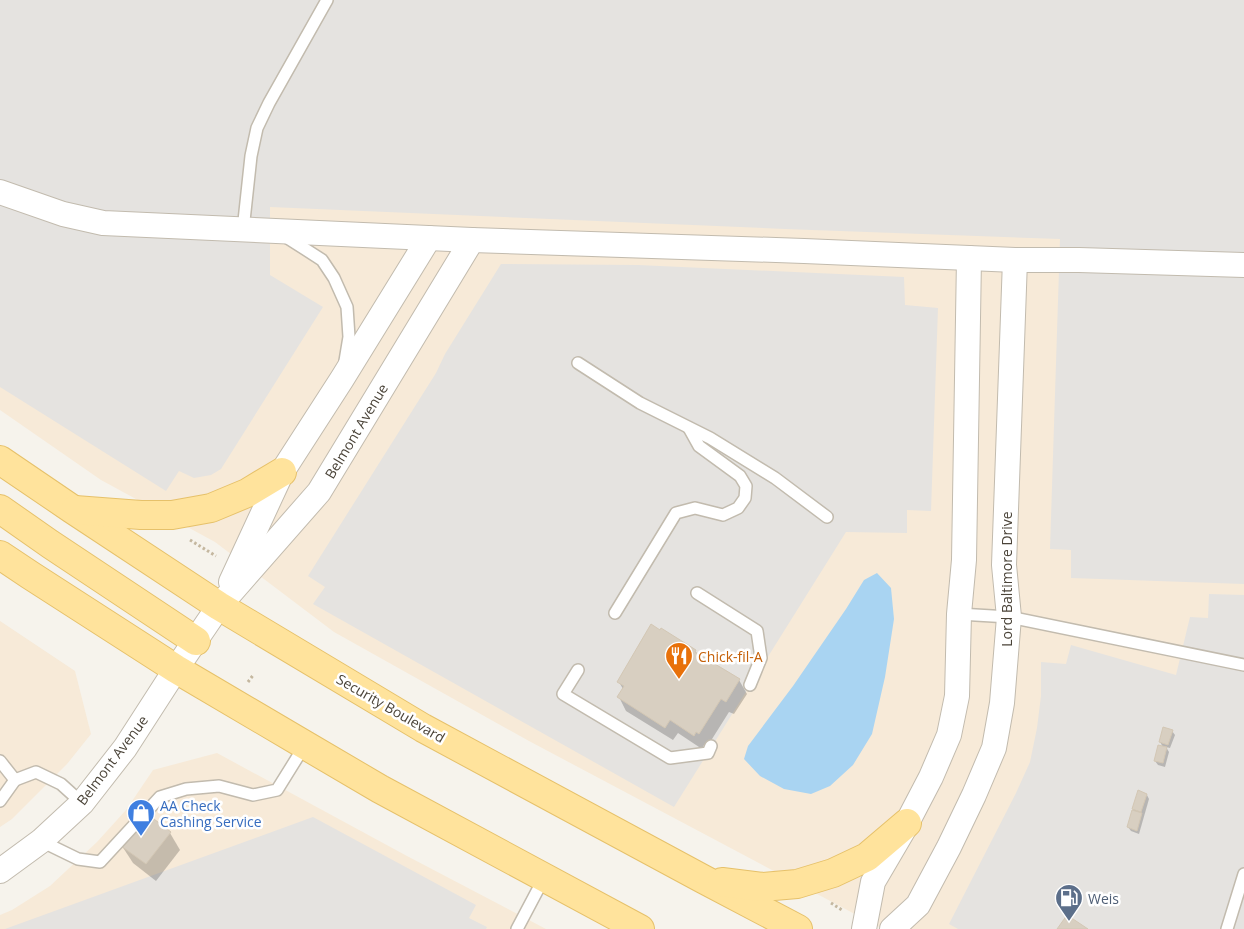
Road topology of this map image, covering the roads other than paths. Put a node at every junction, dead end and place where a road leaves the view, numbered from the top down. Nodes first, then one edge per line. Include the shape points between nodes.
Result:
1 (326, 0) edge
2 (0, 192) edge
3 (243, 230) junction
4 (277, 232) junction
5 (429, 238) junction
6 (472, 240) junction
7 (968, 258) junction
8 (1015, 260) junction
9 (1244, 265) edge
10 (578, 363) dead end
11 (342, 379) junction
12 (689, 428) junction
13 (0, 460) edge
14 (282, 472) junction
15 (0, 509) edge
16 (72, 509) junction
17 (827, 517) dead end
18 (0, 555) edge
19 (697, 593) dead end
20 (220, 606) junction
21 (615, 613) dead end
22 (959, 614) junction
23 (1009, 617) junction
24 (196, 641) junction
25 (1244, 665) edge
26 (176, 669) junction
27 (578, 670) dead end
28 (750, 684) dead end
29 (305, 745) junction
30 (711, 746) dead end
31 (0, 763) edge
32 (15, 780) junction
33 (0, 801) edge
34 (82, 803) junction
35 (906, 823) junction
36 (42, 841) junction
37 (0, 871) edge
38 (1244, 874) edge
39 (544, 878) junction
40 (703, 879) junction
41 (517, 929) edge
42 (640, 929) edge
43 (798, 929) edge
44 (864, 929) edge
45 (892, 929) edge
46 (1227, 929) edge

1 - 3 lane via 257,128
2 - 3 street via 103,224
3 - 4 street
4 - 5 street
4 - 11 lane via 322,260 347,307 349,337
5 - 6 street
5 - 11 street, Belmont Avenue
6 - 7 street
6 - 20 street, Belmont Avenue via 319,492
7 - 8 street
7 - 22 street via 964,560
8 - 9 street
8 - 23 street, Lord Baltimore Drive via 1004,564
10 - 12 lane via 640,404
11 - 14 street, Belmont Avenue
12 - 17 lane via 775,478
12 - 21 lane via 699,446 740,476 746,486 745,498 738,508 723,515 695,508 676,513
13 - 16 main road, Security Boulevard
14 - 16 main road via 247,493 210,508 172,515
14 - 20 street, Belmont Avenue
15 - 24 main road
16 - 20 main road, Security Boulevard
18 - 26 main road
19 - 28 lane via 758,631 761,658
20 - 24 street, Belmont Avenue
20 - 40 main road, Security Boulevard via 423,728
22 - 23 lane
22 - 35 street via 958,696 949,735
23 - 25 lane
23 - 45 street, Lord Baltimore Drive via 1002,703 994,748 970,804 918,904
24 - 26 street, Belmont Avenue
26 - 29 main road
26 - 34 street, Belmont Avenue via 125,748
27 - 30 lane via 563,694 670,758 708,752
29 - 36 lane via 277,790 253,795 219,786 186,789 160,797 100,862 78,859
29 - 39 main road
31 - 32 lane
32 - 33 lane
32 - 34 lane via 36,772 61,784
34 - 36 street, Belmont Avenue
35 - 40 main road via 867,857 833,873 797,884 762,887
35 - 44 street via 873,882
36 - 37 street, Belmont Avenue
38 - 46 lane
39 - 41 lane
39 - 42 main road
40 - 43 main road, Security Boulevard

